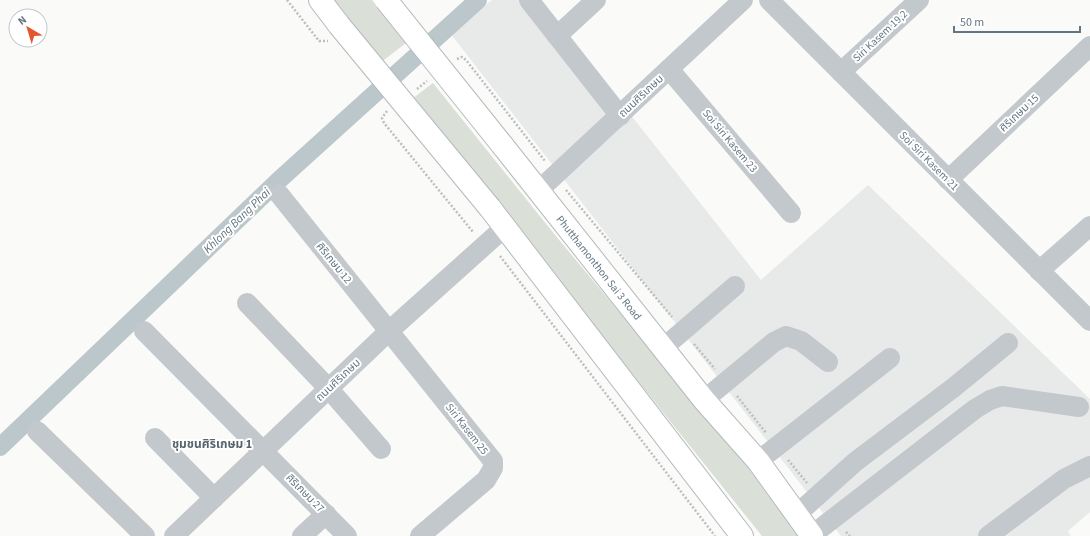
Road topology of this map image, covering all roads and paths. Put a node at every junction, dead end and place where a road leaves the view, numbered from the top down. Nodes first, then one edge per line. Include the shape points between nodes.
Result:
1 (287, 0) edge
2 (320, 0) edge
3 (386, 0) edge
4 (529, 0) edge
5 (596, 0) edge
6 (743, 0) edge
7 (769, 0) edge
8 (919, 0) edge
9 (335, 33) junction
10 (557, 36) junction
11 (1090, 46) edge
12 (452, 63) dead end
13 (669, 69) junction
14 (841, 72) junction
15 (433, 77) dead end
16 (414, 91) dead end
17 (389, 110) dead end
18 (620, 116) junction
19 (556, 175) junction
20 (948, 180) junction
21 (538, 191) junction
22 (570, 193) dead end
23 (280, 194) dead end
24 (791, 213) dead end
25 (1090, 226) edge
26 (504, 228) junction
27 (485, 246) junction
28 (507, 267) dead end
29 (1039, 271) junction
30 (735, 286) dead end
31 (247, 303) dead end
32 (1090, 321) edge
33 (683, 330) junction
34 (144, 331) dead end
35 (389, 332) junction
36 (1008, 343) dead end
37 (663, 348) junction
38 (890, 358) dead end
39 (828, 362) dead end
40 (725, 382) junction
41 (329, 389) junction
42 (704, 400) junction
43 (1079, 407) dead end
44 (37, 431) dead end
45 (155, 438) dead end
46 (777, 446) junction
47 (381, 449) dead end
48 (263, 450) junction
49 (758, 461) junction
50 (1090, 466) edge
51 (817, 496) junction
52 (214, 498) junction
53 (326, 514) junction
54 (796, 515) junction
55 (835, 517) junction
56 (145, 536) edge
57 (174, 536) edge
58 (302, 536) edge
59 (347, 536) edge
60 (420, 536) edge
61 (715, 536) edge
62 (742, 536) edge
63 (812, 536) edge
64 (850, 536) edge
65 (988, 536) edge

1 - 9 path via 319,41
2 - 9 main road
3 - 21 main road, Phutthamonthon Sai 3 Road, bridge
4 - 10 street
5 - 10 street
6 - 13 street, ถนนศิริเกษม
7 - 14 street, Soi Siri Kasem 21
8 - 14 street, Siri Kasem 19,2
9 - 26 main road, bridge via 490,208
10 - 18 street
11 - 20 street, ศิริเกษม 15
12 - 19 path via 462,57 466,60
13 - 18 street, ถนนศิริเกษม
13 - 24 street, Soi Siri Kasem 23
14 - 20 street, Soi Siri Kasem 21
15 - 16 path
17 - 27 path via 383,114 384,122
18 - 19 street, ถนนศิริเกษม
19 - 21 street, ถนนศิริเกษม
20 - 29 street, Soi Siri Kasem 21
21 - 37 main road, Phutthamonthon Sai 3 Road
22 - 33 path
23 - 35 street, ศิริเกษม 12
25 - 29 street
26 - 27 street, ถนนศิริเกษม
26 - 62 main road
27 - 35 street, ถนนศิริเกษม
28 - 61 path
29 - 32 street, Soi Siri Kasem 21
30 - 33 street
31 - 41 street
33 - 37 street
33 - 40 path
34 - 48 street, ศิริเกษม 27
35 - 41 street, ถนนศิริเกษม
35 - 60 street, Siri Kasem 25 via 493,462 491,473 486,480
36 - 51 street via 855,462
37 - 42 main road, Phutthamonthon Sai 3 Road
38 - 46 street
39 - 40 street via 801,341 786,336 774,342
40 - 42 street
40 - 46 path
41 - 47 street
41 - 48 street, ถนนศิริเกษม
42 - 49 main road, Phutthamonthon Sai 3 Road
43 - 55 street via 1002,396 990,400
44 - 56 street
45 - 52 street
46 - 49 street
46 - 51 path
48 - 52 street, ถนนศิริเกษม
48 - 53 street, ศิริเกษม 27
49 - 54 main road, Phutthamonthon Sai 3 Road
50 - 65 street via 1064,479
51 - 54 street
52 - 57 street, ถนนศิริเกษม
53 - 58 street
53 - 59 street, ศิริเกษม 27
54 - 63 main road, Phutthamonthon Sai 3 Road
55 - 63 street
55 - 64 path

